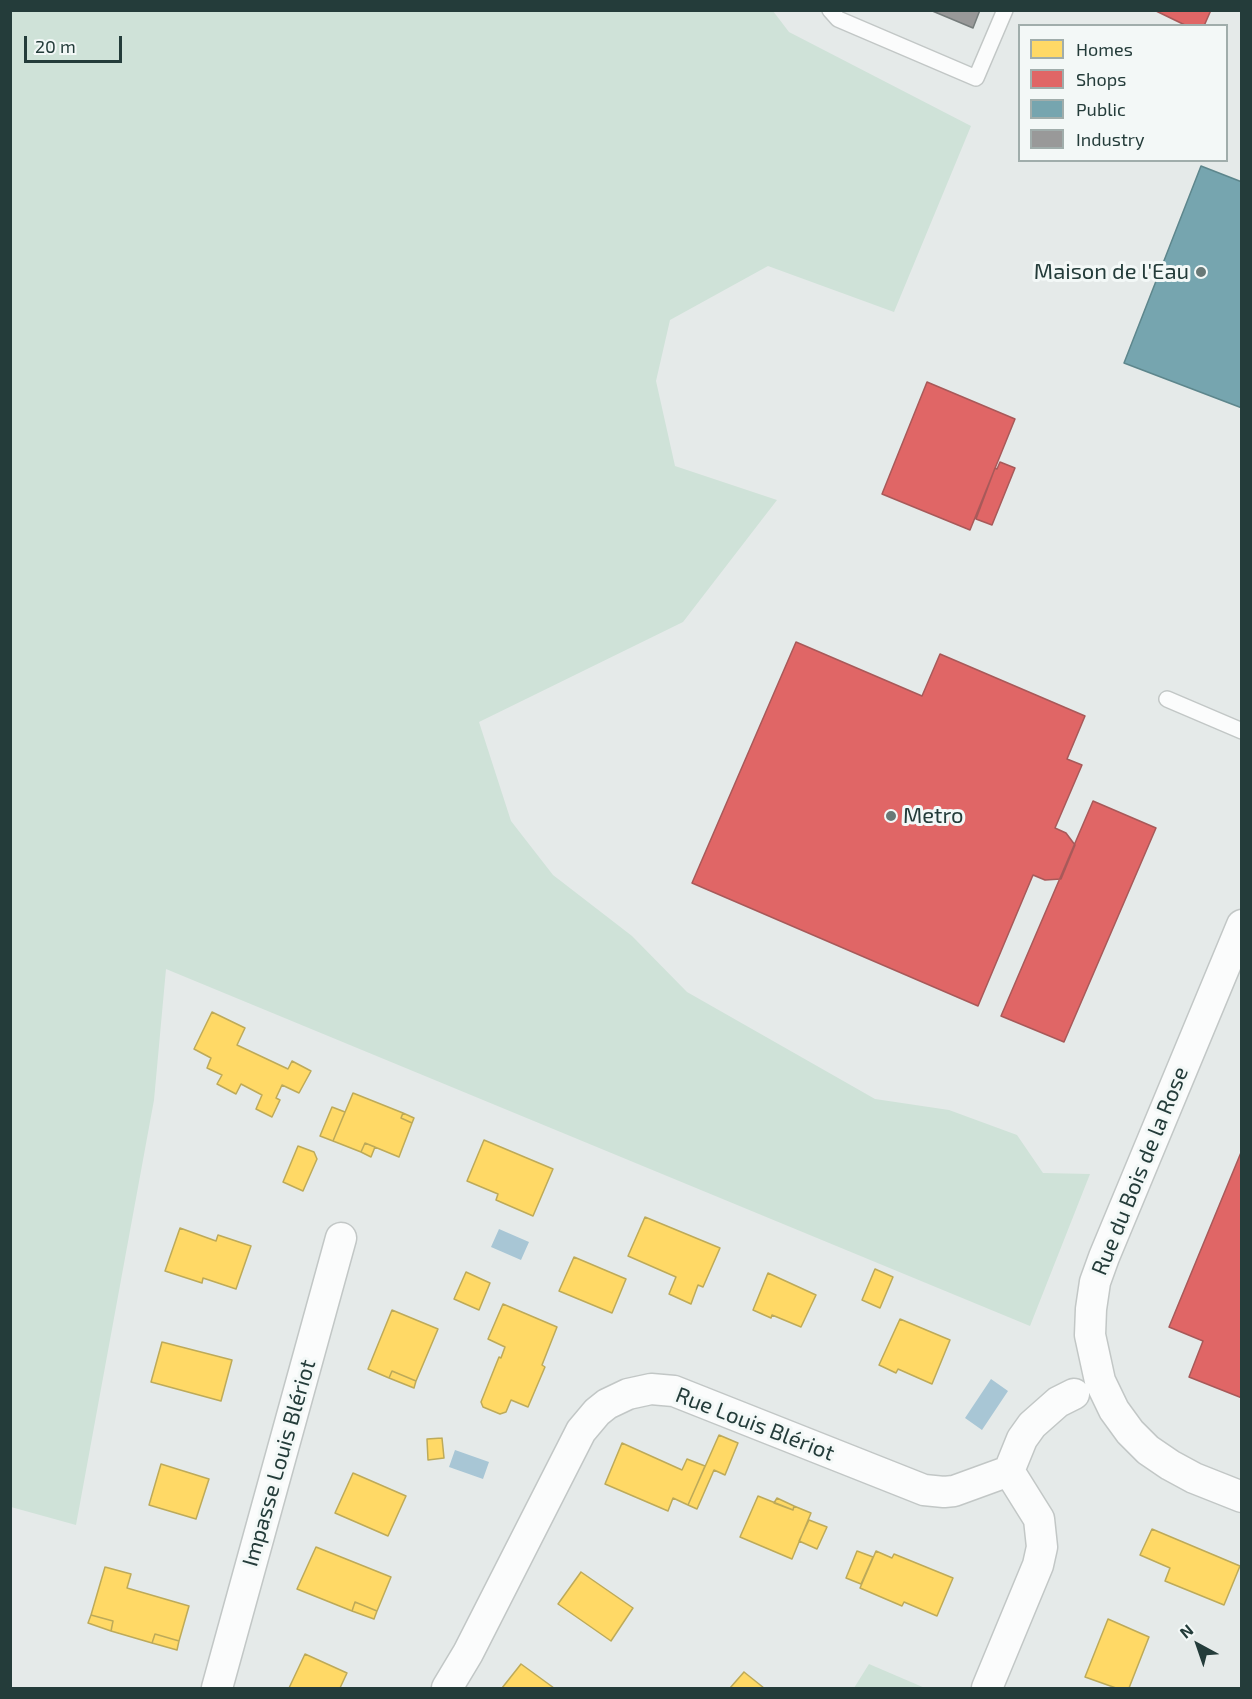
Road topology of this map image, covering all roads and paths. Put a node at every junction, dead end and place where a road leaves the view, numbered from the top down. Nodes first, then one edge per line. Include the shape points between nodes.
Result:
1 (830, 10) edge
2 (1005, 10) edge
3 (1167, 699) dead end
4 (1242, 731) edge
5 (1242, 925) edge
6 (341, 1238) dead end
7 (1074, 1394) dead end
8 (1009, 1471) junction
9 (1242, 1497) edge
10 (217, 1689) edge
11 (447, 1689) edge
12 (987, 1689) edge

1 - 2 lane via 838,20 976,78
3 - 4 lane
5 - 9 street, Rue du Bois de la Rose via 1104,1257 1095,1282 1090,1335 1100,1381 1130,1432 1170,1465
6 - 10 street, Impasse Louis Blériot
7 - 8 street via 1044,1412 1032,1425
8 - 11 street, Rue Louis Blériot via 954,1491 924,1490 674,1391 651,1389 628,1394 607,1404 581,1431
8 - 12 street via 1039,1519 1042,1547

